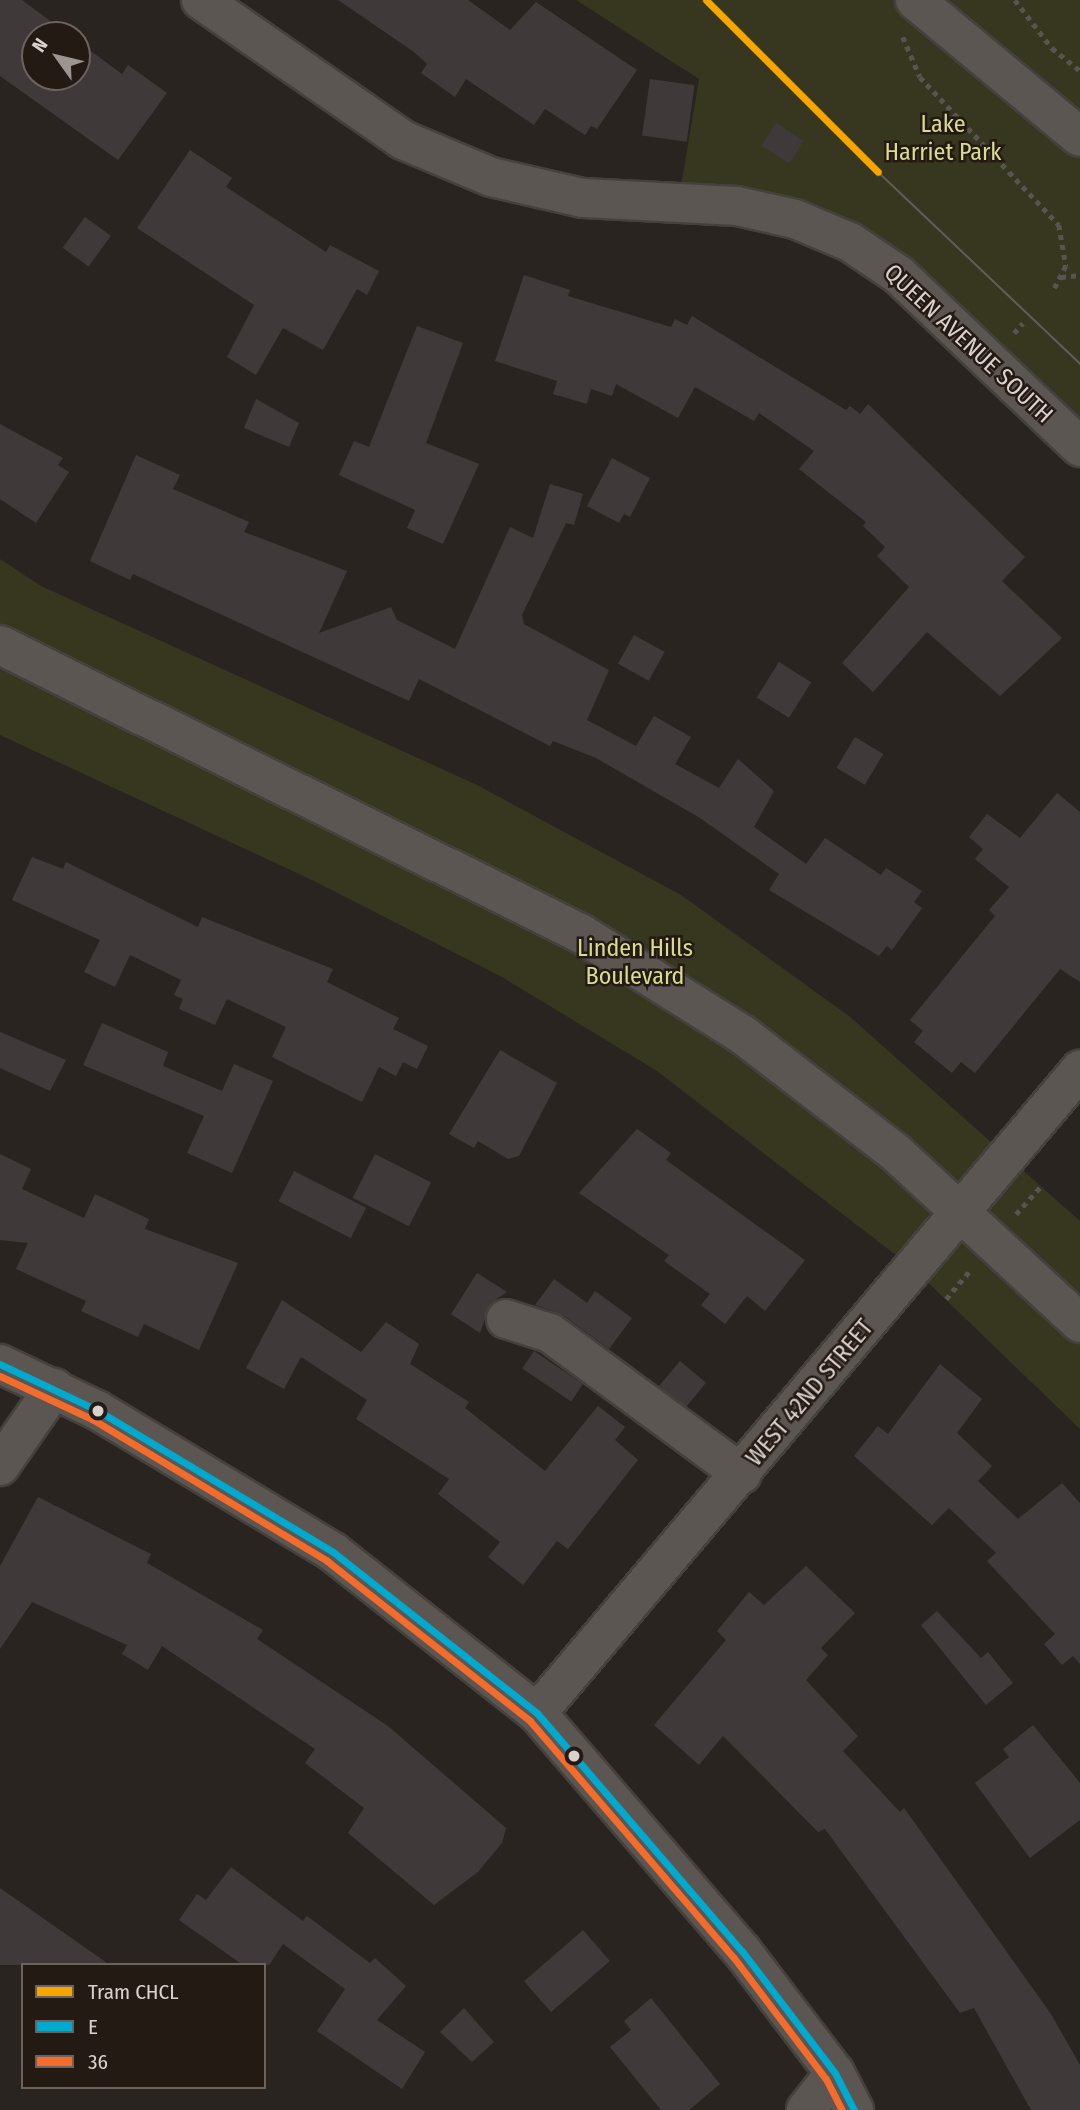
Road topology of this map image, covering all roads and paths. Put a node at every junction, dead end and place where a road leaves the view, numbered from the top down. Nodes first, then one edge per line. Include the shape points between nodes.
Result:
1 (201, 0) edge
2 (1015, 0) edge
3 (930, 13) edge
4 (1080, 71) edge
5 (1080, 137) edge
6 (1080, 275) edge
7 (1061, 276) junction
8 (1053, 292) dead end
9 (1023, 323) dead end
10 (1014, 333) dead end
11 (1080, 447) edge
12 (0, 645) edge
13 (1080, 1070) edge
14 (962, 1209) junction
15 (506, 1319) dead end
16 (1080, 1323) edge
17 (0, 1364) edge
18 (54, 1388) junction
19 (0, 1466) edge
20 (742, 1474) junction
21 (537, 1713) junction
22 (835, 2073) junction
23 (806, 2110) edge
24 (854, 2110) edge

1 - 11 street, QUEEN AVENUE SOUTH via 403,140 491,177 583,198 737,206 795,219 850,242 898,275
2 - 4 path via 1052,48
3 - 5 street
3 - 7 path via 920,77 1059,225 1066,266
6 - 7 path
7 - 8 path
9 - 10 path
12 - 14 street via 580,933 743,1035
13 - 14 street, WEST 42ND STREET
14 - 16 street
14 - 20 street, WEST 42ND STREET
15 - 20 street via 550,1333
17 - 18 street
18 - 19 street
18 - 21 street via 332,1552
20 - 21 street, WEST 42ND STREET
21 - 22 street via 742,1951
22 - 23 street
22 - 24 street

